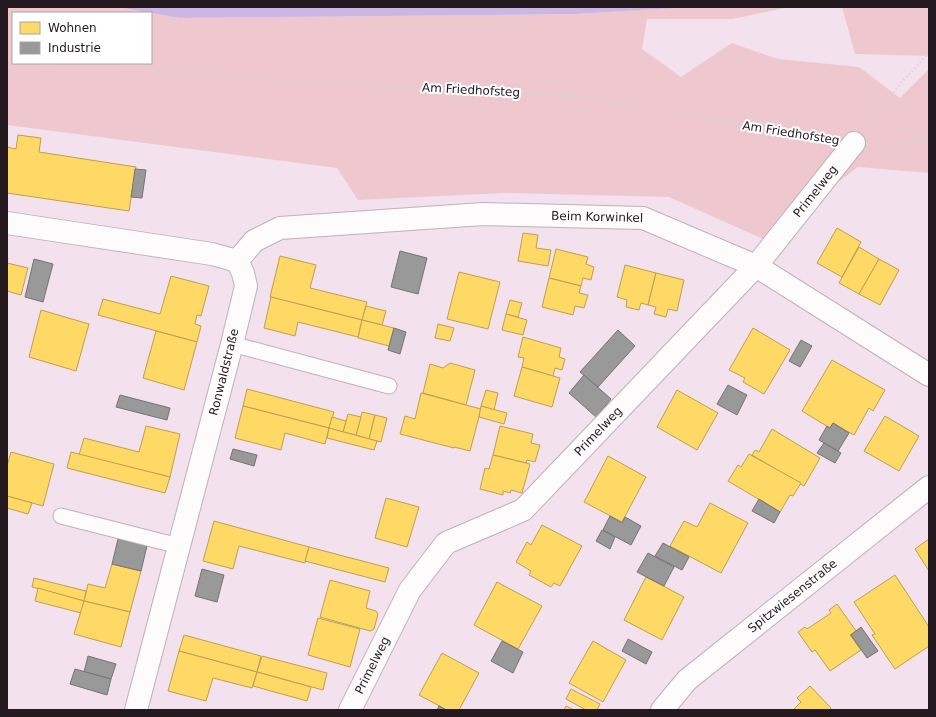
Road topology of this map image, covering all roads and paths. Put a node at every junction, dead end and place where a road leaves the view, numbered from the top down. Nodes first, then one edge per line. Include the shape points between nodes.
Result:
1 (929, 53) edge
2 (7, 65) edge
3 (929, 137) edge
4 (854, 143) junction
5 (7, 223) edge
6 (237, 261) junction
7 (756, 266) junction
8 (232, 344) junction
9 (929, 375) edge
10 (389, 386) dead end
11 (929, 486) edge
12 (61, 516) dead end
13 (179, 546) junction
14 (136, 710) edge
15 (350, 710) edge
16 (662, 710) edge

1 - 4 path via 900,83
2 - 4 path, Am Friedhofsteg via 580,96
3 - 4 path, Am Friedhofsteg via 882,148
4 - 7 street, Primelweg
5 - 6 street via 212,254
6 - 7 street, Beim Korwinkel via 254,241 280,228 483,214 643,218
6 - 8 street, Ronwaldstraße via 246,286
7 - 9 street, Beim Korwinkel
7 - 15 street, Primelweg via 523,510 446,543 410,590
8 - 10 lane
8 - 13 street, Ronwaldstraße
11 - 16 street, Spitzwiesenstraße via 687,680
12 - 13 lane
13 - 14 street, Ronwaldstraße

